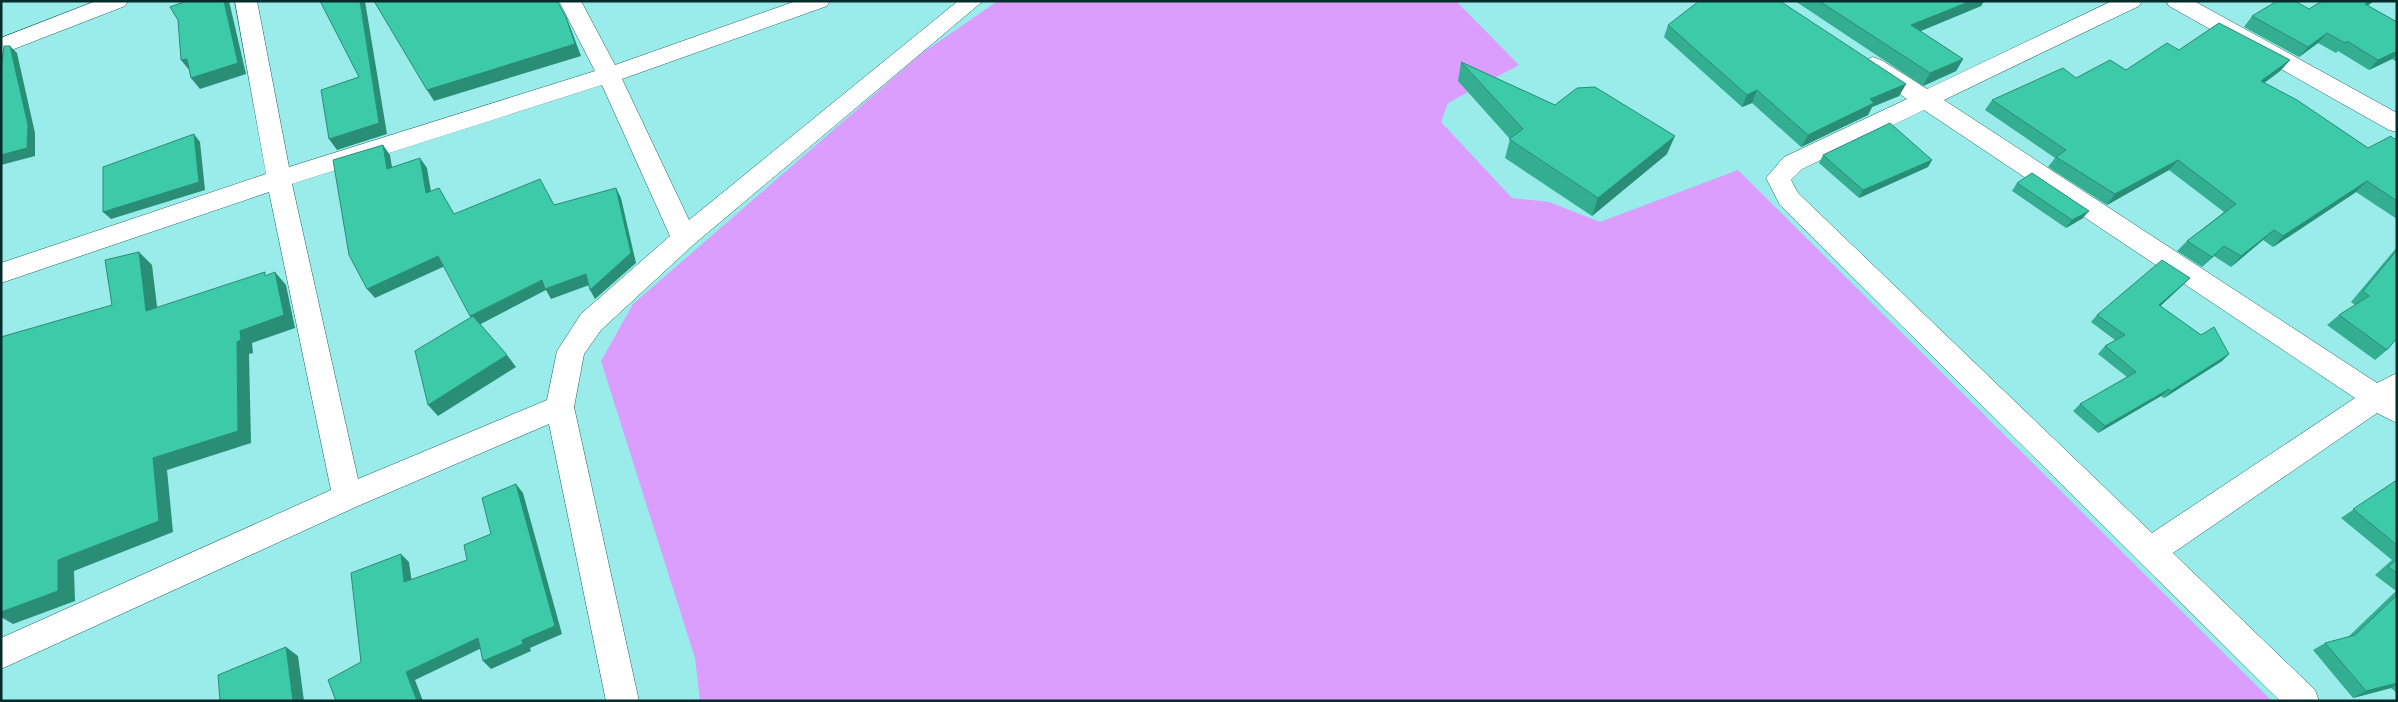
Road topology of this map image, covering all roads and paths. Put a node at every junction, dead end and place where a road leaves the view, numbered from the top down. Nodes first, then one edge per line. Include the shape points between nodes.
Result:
1 (117, 1) edge
2 (246, 1) edge
3 (570, 1) edge
4 (819, 1) edge
5 (972, 1) edge
6 (2131, 1) edge
7 (2177, 1) edge
8 (1, 47) edge
9 (1851, 50) edge
10 (609, 74) junction
11 (1926, 99) junction
12 (2397, 124) edge
13 (279, 179) junction
14 (684, 238) junction
15 (1, 273) edge
16 (2390, 397) edge
17 (560, 407) junction
18 (347, 497) junction
19 (2149, 552) junction
20 (1, 654) edge
21 (622, 701) edge
22 (2303, 701) edge

1 - 8 street
2 - 13 street
3 - 10 street
4 - 10 street
5 - 14 street
6 - 11 street
7 - 12 street
9 - 11 street
10 - 13 street
10 - 14 street
11 - 16 street
11 - 19 street via 1793,162 1778,178 1789,199
13 - 15 street
13 - 18 street
14 - 17 street via 591,322 571,351
16 - 19 street
17 - 18 street
17 - 21 street
18 - 20 street
19 - 22 street

